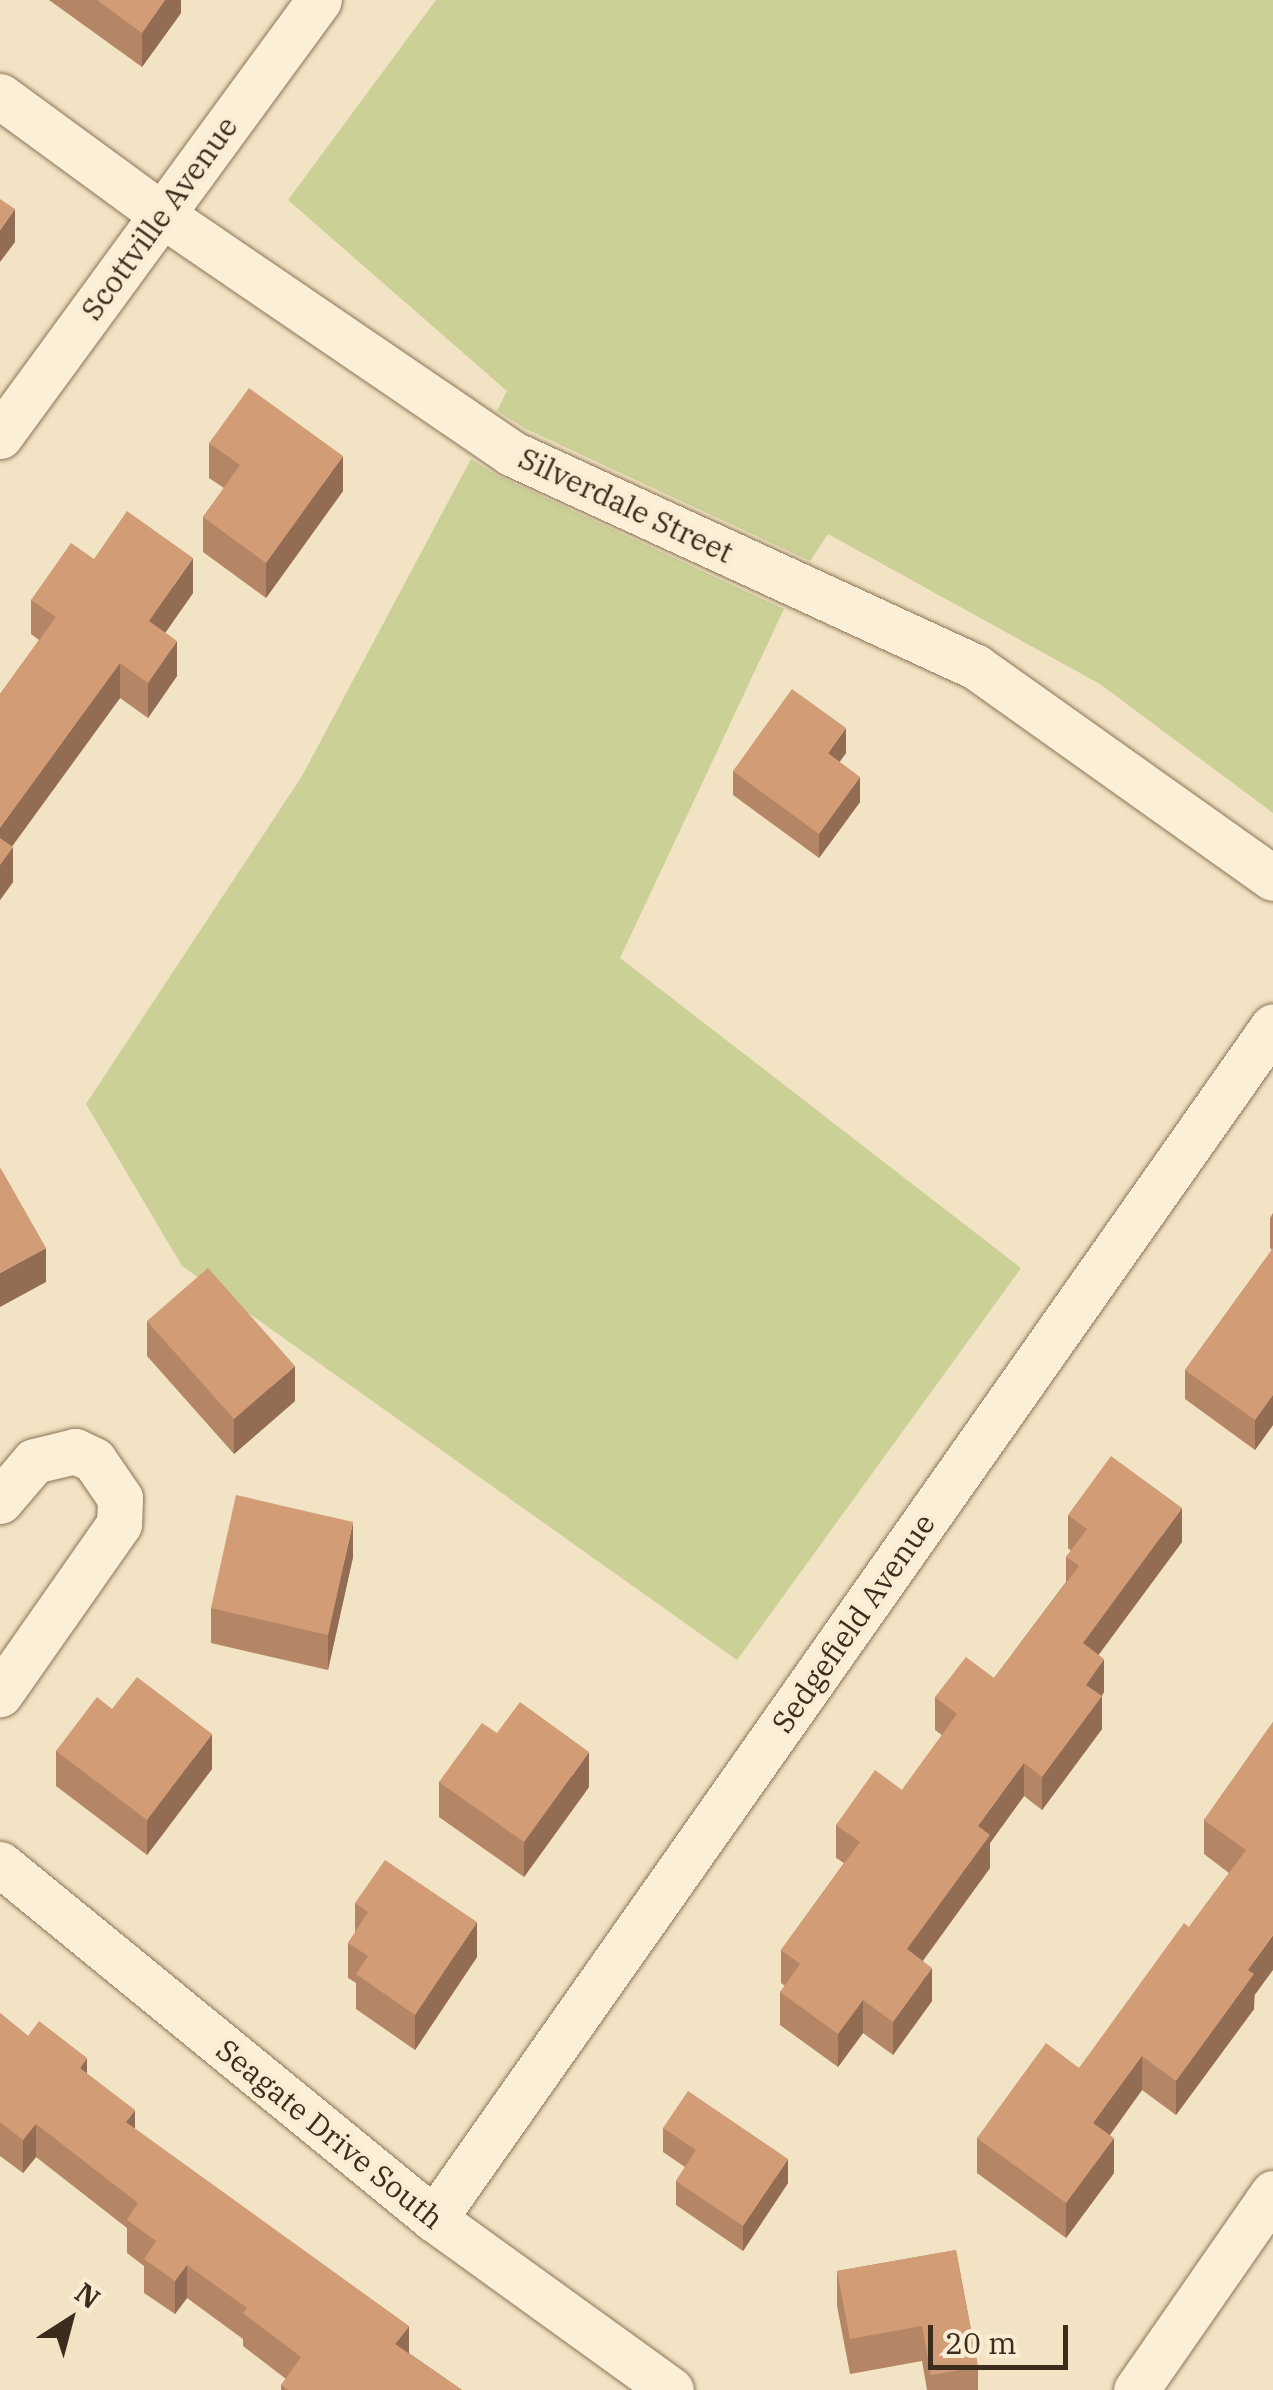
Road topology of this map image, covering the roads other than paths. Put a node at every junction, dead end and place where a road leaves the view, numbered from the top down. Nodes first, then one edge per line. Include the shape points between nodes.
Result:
1 (319, 0) edge
2 (0, 96) edge
3 (161, 214) junction
4 (0, 436) edge
5 (1273, 878) edge
6 (1273, 1026) edge
7 (0, 1501) edge
8 (0, 1694) edge
9 (0, 1864) edge
10 (1273, 2193) edge
11 (434, 2219) junction
12 (671, 2390) edge
13 (1136, 2390) edge

1 - 3 street, Scottville Avenue
2 - 3 street, Silverdale Street
3 - 4 street, Scottville Avenue
3 - 5 street, Silverdale Street via 512,453 976,667
6 - 11 street, Sedgefield Avenue
7 - 8 street via 34,1461 75,1451 94,1460 120,1498 118,1524
9 - 11 street, Seagate Drive South
10 - 13 street
11 - 12 street, Seagate Drive South

